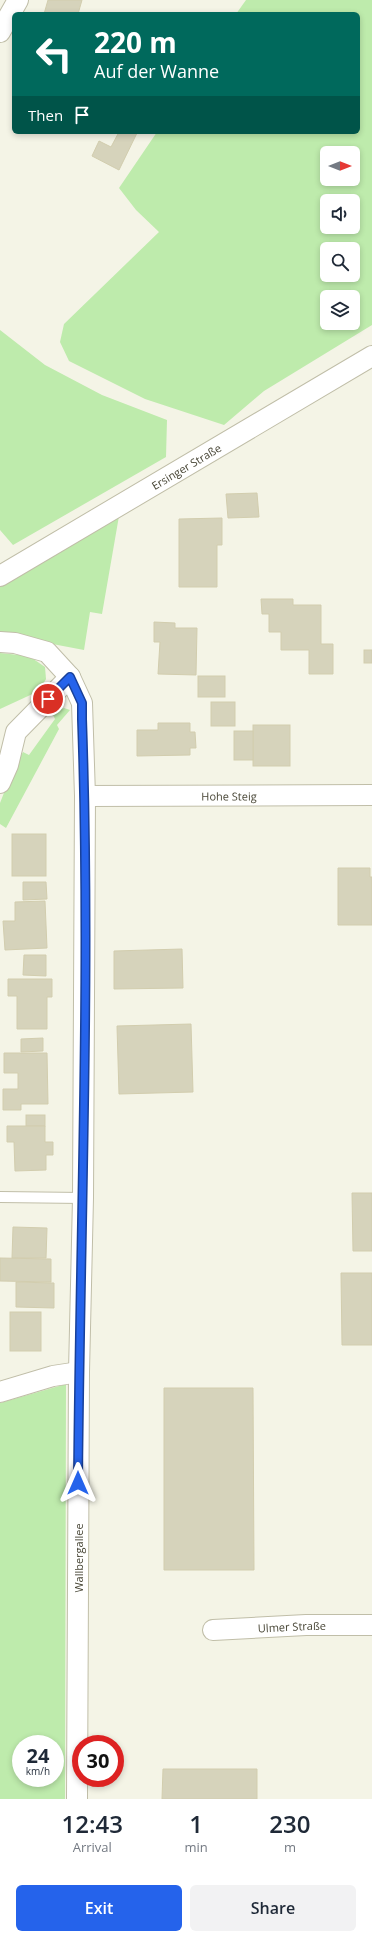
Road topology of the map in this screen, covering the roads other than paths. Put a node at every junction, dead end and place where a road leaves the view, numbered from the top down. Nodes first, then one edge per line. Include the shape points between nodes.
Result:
1 (18, 0) edge
2 (0, 32) edge
3 (372, 356) edge
4 (0, 576) edge
5 (0, 642) edge
6 (70, 677) junction
7 (8, 733) edge
8 (0, 783) edge
9 (372, 795) edge
10 (85, 796) junction
11 (0, 1197) edge
12 (83, 1198) junction
13 (79, 1372) junction
14 (0, 1392) edge
15 (372, 1625) edge
16 (213, 1630) dead end
17 (77, 1799) edge

1 - 2 street
3 - 4 street, Ersinger Straße
5 - 6 street, Wallbergallee via 15,643 47,652
6 - 7 street
6 - 10 street, Wallbergallee via 82,703
7 - 8 street via 8,765
9 - 10 street, Hohe Steig
10 - 12 street, Wallbergallee
11 - 12 lane
12 - 13 street, Wallbergallee
13 - 14 street via 54,1376
13 - 17 street, Wallbergallee
15 - 16 street, Ulmer Straße via 306,1625

